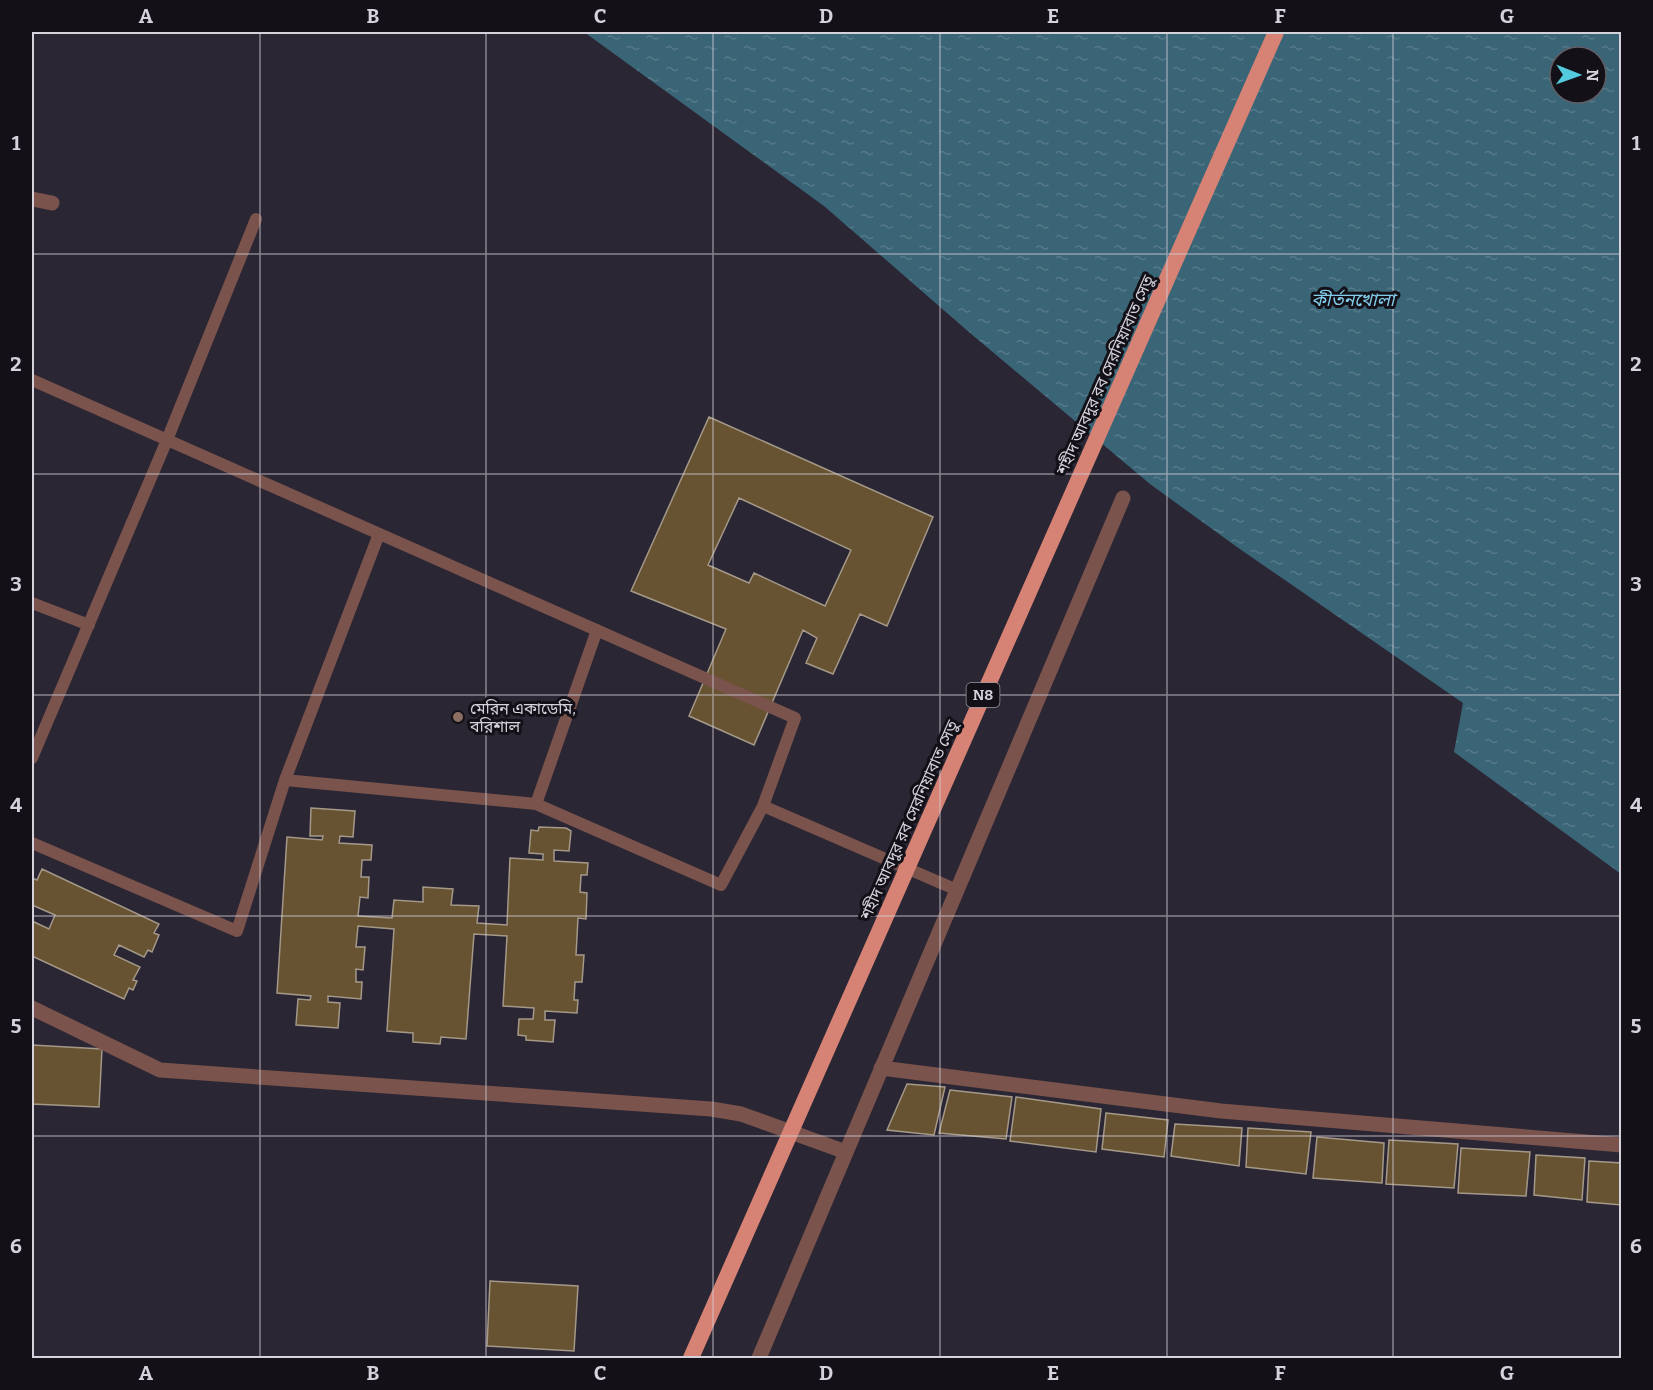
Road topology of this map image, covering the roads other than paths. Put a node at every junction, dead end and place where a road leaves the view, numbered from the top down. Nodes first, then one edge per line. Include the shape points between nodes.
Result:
1 (1276, 32) edge
2 (32, 199) edge
3 (52, 203) dead end
4 (256, 219) dead end
5 (32, 380) edge
6 (167, 440) junction
7 (1123, 498) dead end
8 (379, 534) junction
9 (32, 603) edge
10 (88, 625) junction
11 (597, 630) junction
12 (32, 758) edge
13 (285, 780) junction
14 (537, 804) junction
15 (763, 806) junction
16 (32, 843) edge
17 (957, 890) junction
18 (32, 1008) edge
19 (881, 1068) junction
20 (1622, 1145) edge
21 (846, 1152) junction
22 (691, 1359) edge
23 (759, 1359) edge

1 - 22 highway, শহীদ আবদুর রব সেরনিয়াবাত সেতু / N8, bridge
2 - 3 street
4 - 6 lane
5 - 6 lane
6 - 8 lane
6 - 10 lane
7 - 17 street
8 - 11 lane
8 - 13 lane
9 - 10 lane
10 - 12 lane
11 - 14 lane
11 - 15 lane via 795,718
13 - 14 lane
13 - 16 lane via 237,931
14 - 15 lane via 721,885
15 - 17 lane
17 - 19 street
18 - 21 street via 160,1070 711,1109 741,1114
19 - 20 street via 1221,1111
19 - 21 street
21 - 23 street

